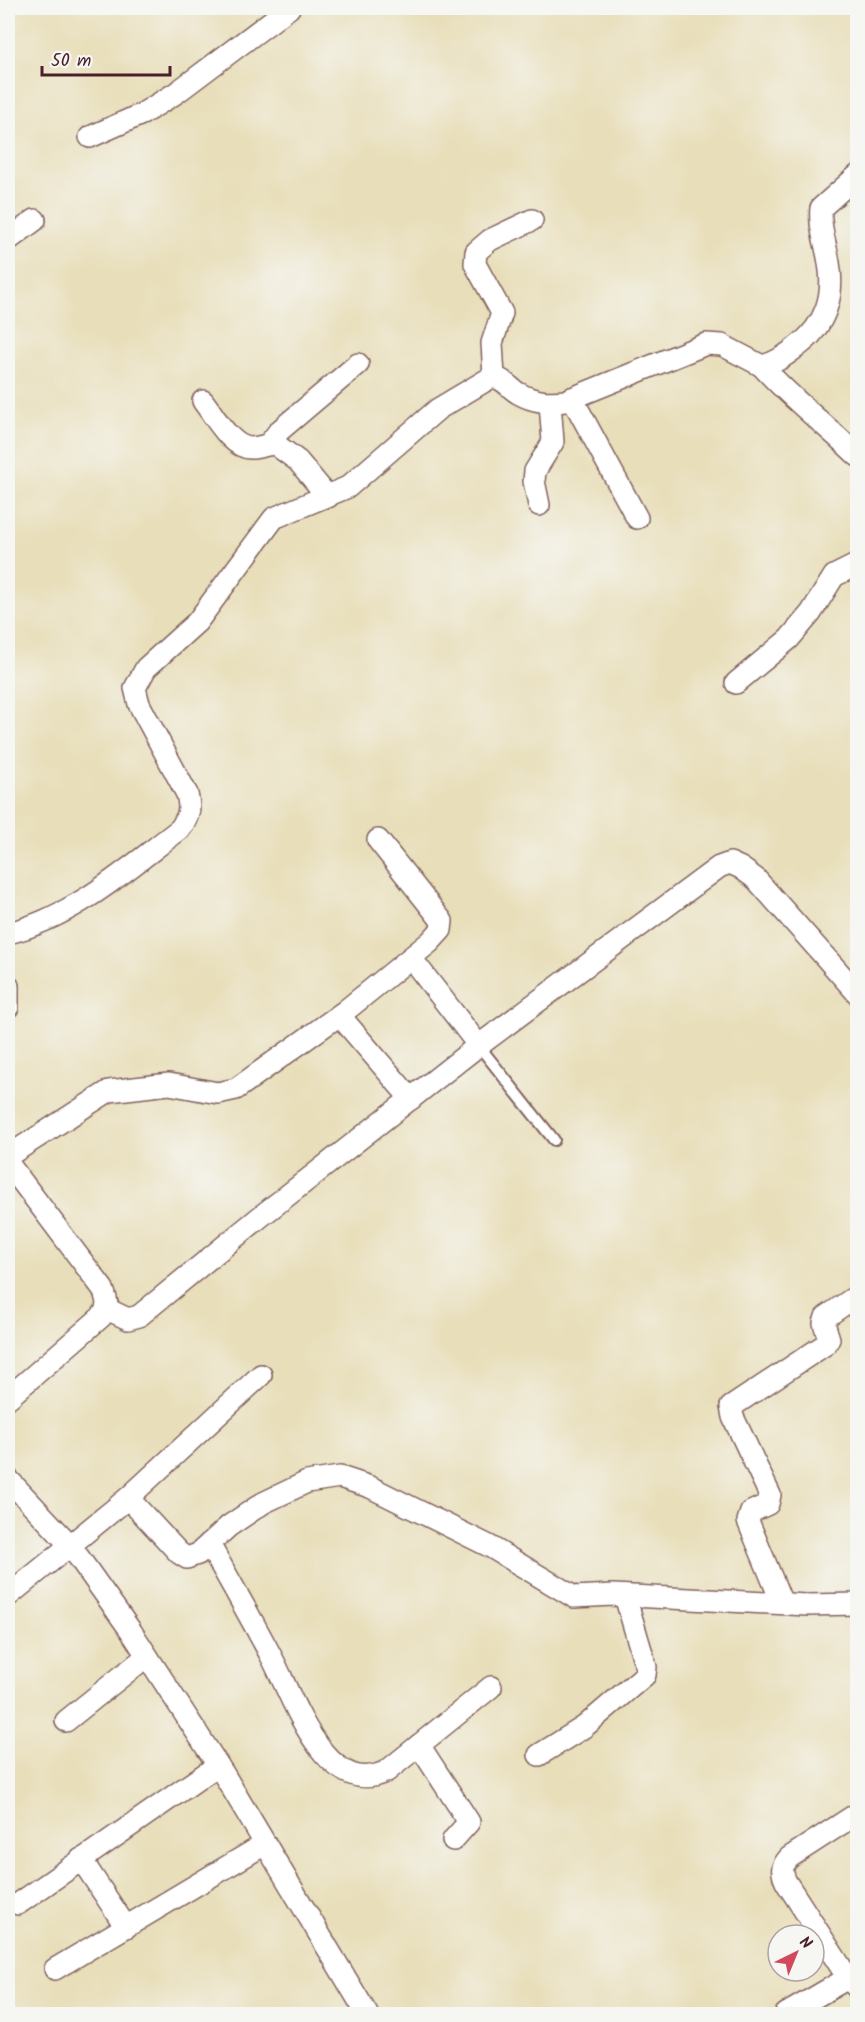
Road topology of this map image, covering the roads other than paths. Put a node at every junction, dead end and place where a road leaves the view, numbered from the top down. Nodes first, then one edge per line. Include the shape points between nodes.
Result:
1 (289, 8) edge
2 (90, 137) dead end
3 (858, 175) edge
4 (35, 220) dead end
5 (532, 220) dead end
6 (8, 240) edge
7 (358, 364) dead end
8 (762, 366) junction
9 (494, 377) junction
10 (572, 398) junction
11 (203, 401) dead end
12 (550, 403) junction
13 (269, 444) junction
14 (858, 456) edge
15 (328, 497) junction
16 (538, 506) dead end
17 (637, 518) dead end
18 (858, 564) edge
19 (736, 683) dead end
20 (378, 840) dead end
21 (8, 933) edge
22 (411, 958) junction
23 (8, 986) edge
24 (858, 994) edge
25 (8, 1007) edge
26 (340, 1016) junction
27 (479, 1046) junction
28 (411, 1099) junction
29 (554, 1140) dead end
30 (8, 1156) edge
31 (8, 1163) edge
32 (852, 1299) dead end
33 (107, 1309) junction
34 (261, 1375) dead end
35 (8, 1398) edge
36 (8, 1479) edge
37 (128, 1498) junction
38 (209, 1544) junction
39 (70, 1545) junction
40 (8, 1596) edge
41 (625, 1596) junction
42 (782, 1603) junction
43 (858, 1604) edge
44 (147, 1656) junction
45 (491, 1687) dead end
46 (66, 1721) dead end
47 (419, 1745) junction
48 (539, 1755) dead end
49 (218, 1766) junction
50 (858, 1813) edge
51 (453, 1840) dead end
52 (265, 1844) junction
53 (81, 1859) junction
54 (18, 1904) dead end
55 (126, 1927) junction
56 (55, 1969) dead end
57 (853, 1983) edge
58 (367, 2014) edge
59 (786, 2014) edge

1 - 2 street via 176,93 142,114
3 - 8 street via 821,208 819,225 830,264 823,319 812,336 784,357
4 - 6 street
5 - 9 street via 490,240 476,252 475,264 502,313 492,343
7 - 13 street
8 - 10 street via 722,345 706,344
8 - 14 street via 782,389
9 - 12 street via 533,400
9 - 15 street via 438,409 356,481
10 - 12 street
10 - 17 street
11 - 13 street via 242,446
12 - 16 street via 553,442 534,481
13 - 15 street via 282,448 298,461
15 - 21 street via 287,510 269,522 197,622 156,657 139,678 135,688 139,705 187,794 188,817 180,829 84,899 31,926
18 - 19 street via 834,576 789,639
20 - 22 street via 442,921 438,935
22 - 26 street
22 - 27 street
23 - 25 street
24 - 27 street via 756,879 730,863 719,867
26 - 28 street
26 - 30 street via 236,1089 212,1093 169,1084 109,1091
27 - 28 street
27 - 29 lane
28 - 33 street via 139,1316 128,1319
31 - 33 street via 103,1289
32 - 42 street via 826,1317 826,1344 731,1407 770,1495 768,1504 751,1512 748,1521
33 - 35 street
34 - 37 street
36 - 39 street
37 - 38 street via 183,1557 194,1557
37 - 39 street
38 - 41 street via 244,1515 274,1498 307,1482 340,1477 489,1546 574,1597
38 - 47 street via 273,1660 306,1731 329,1758 349,1772 370,1778 387,1771
39 - 40 street
39 - 44 street
41 - 42 street
41 - 48 street via 645,1675 584,1727
42 - 43 street
44 - 46 street
44 - 49 street
45 - 47 street
47 - 51 street via 469,1822
49 - 52 street
49 - 53 street
50 - 57 street via 800,1849 782,1868 786,1882
52 - 55 street
52 - 58 street
53 - 54 street
53 - 55 street
55 - 56 street
57 - 59 street

